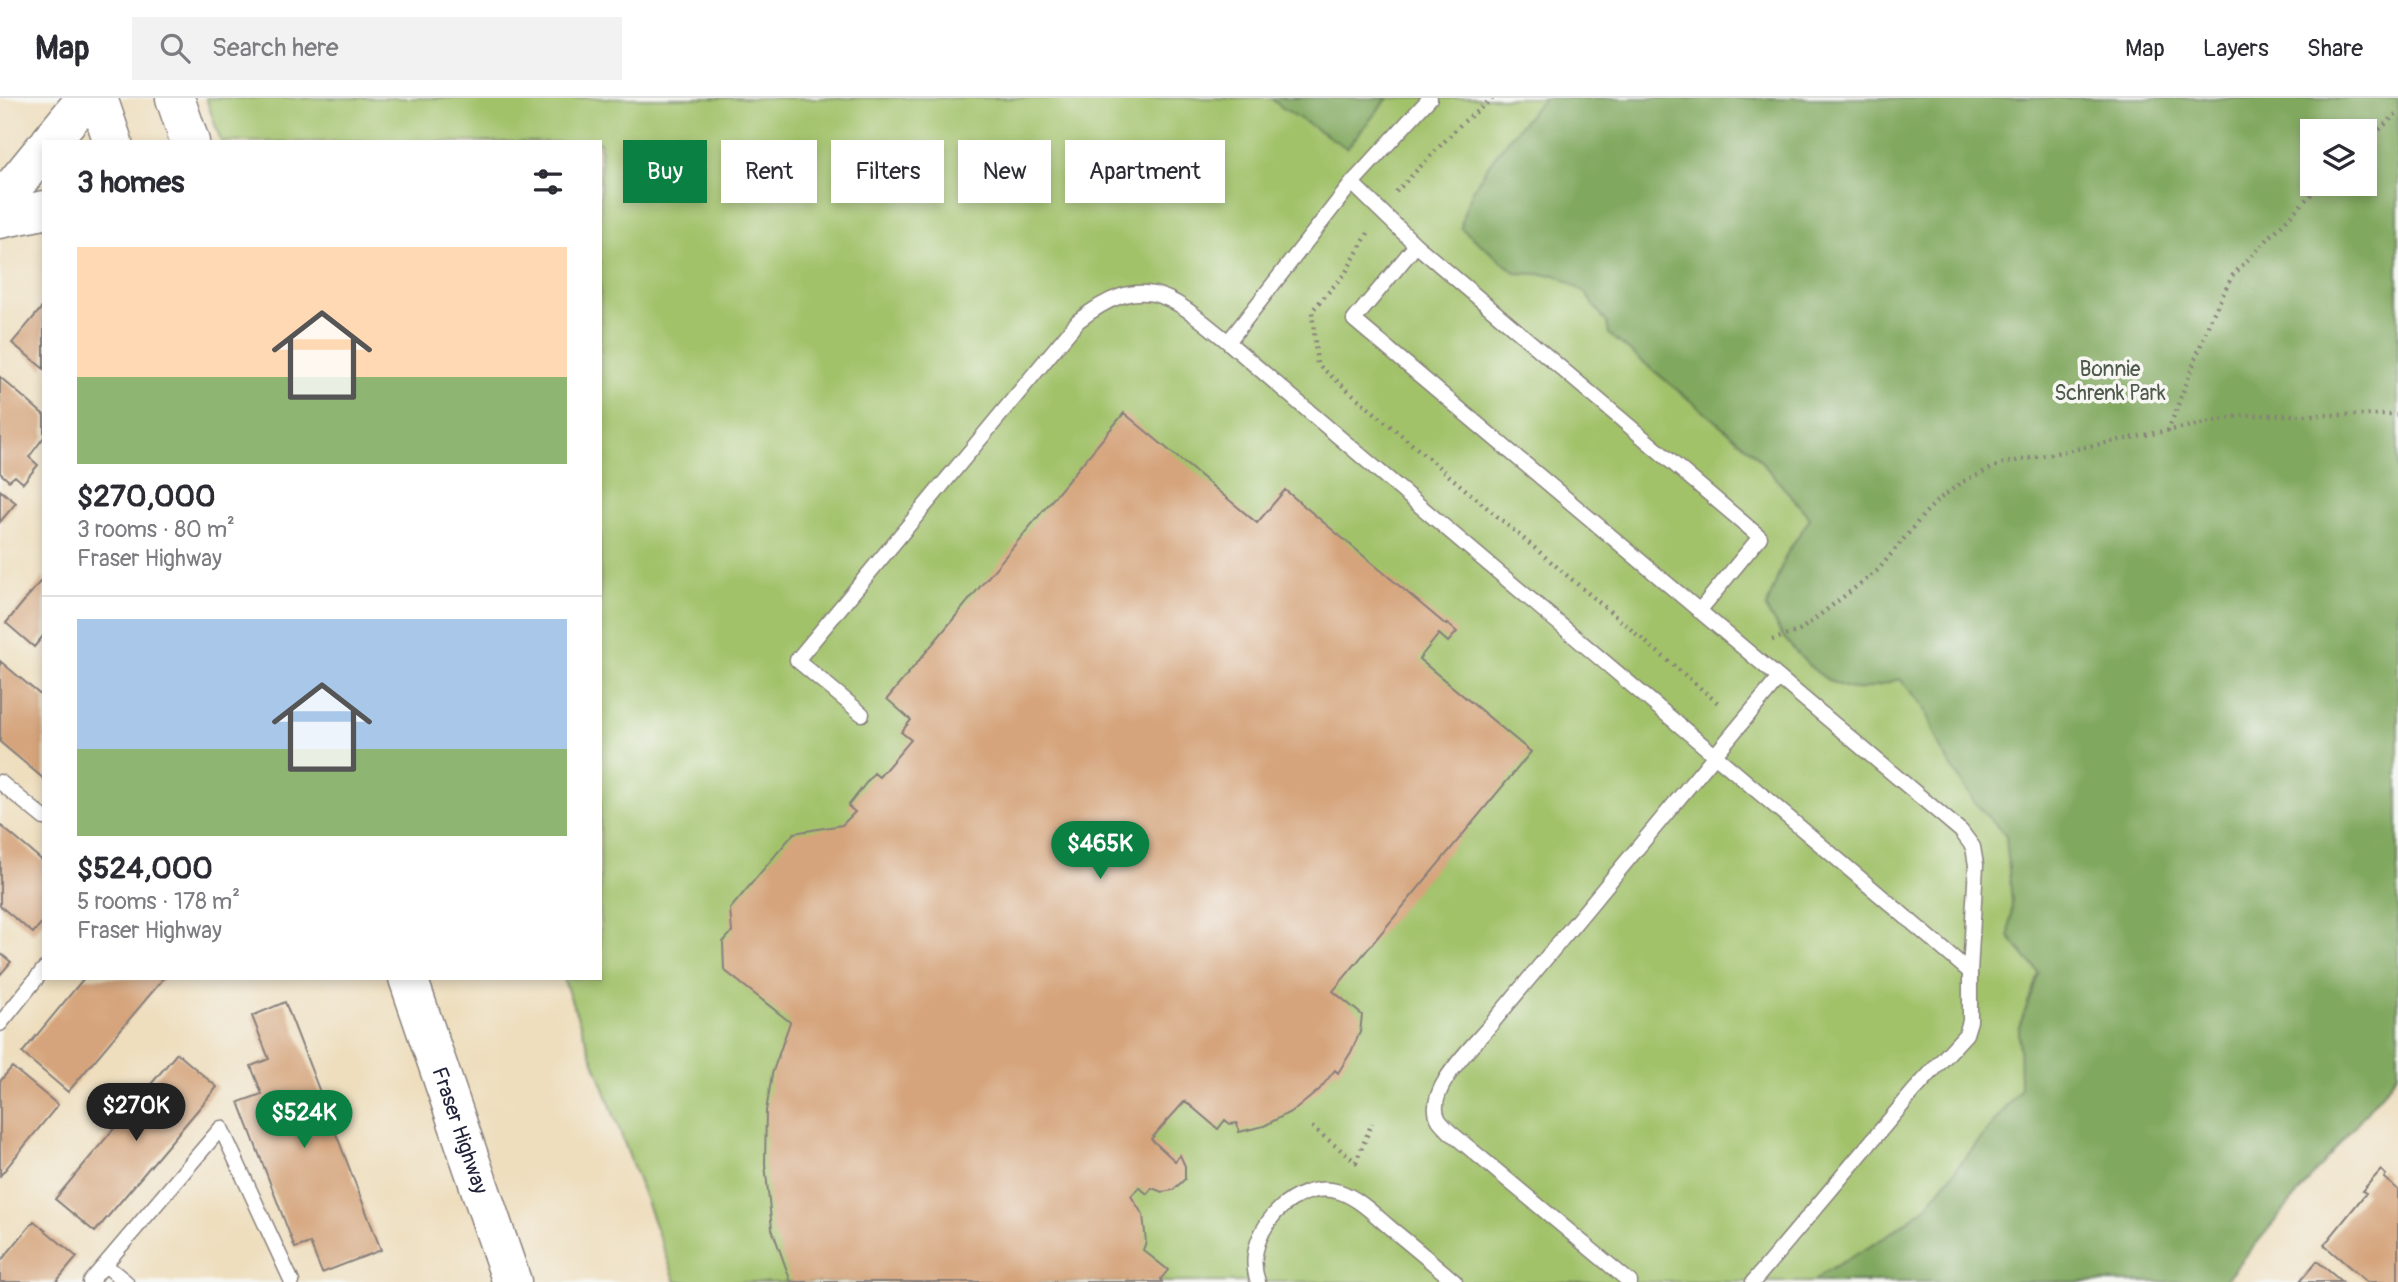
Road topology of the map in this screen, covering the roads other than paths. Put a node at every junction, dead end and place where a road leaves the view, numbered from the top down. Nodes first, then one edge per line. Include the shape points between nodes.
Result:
1 (86, 98) edge
2 (98, 98) edge
3 (175, 98) edge
4 (1430, 98) edge
5 (52, 140) edge
6 (112, 140) edge
7 (189, 140) edge
8 (42, 151) edge
9 (1352, 183) junction
10 (0, 203) edge
11 (42, 210) edge
12 (0, 219) edge
13 (1416, 245) junction
14 (1228, 342) junction
15 (1699, 611) junction
16 (1779, 678) junction
17 (862, 714) dead end
18 (1716, 755) junction
19 (0, 782) edge
20 (42, 816) edge
21 (42, 972) edge
22 (1970, 972) junction
23 (409, 980) edge
24 (0, 1024) edge
25 (105, 1265) junction
26 (90, 1282) edge
27 (126, 1282) edge
28 (292, 1282) edge
29 (512, 1282) edge
30 (1258, 1282) edge
31 (1455, 1282) edge
32 (1630, 1282) edge
33 (1753, 1282) edge

1 - 5 main road
2 - 6 main road
3 - 7 main road
4 - 9 lane
8 - 10 main road
9 - 13 lane
9 - 14 lane
11 - 12 main road
13 - 15 lane via 1760,537
13 - 15 lane via 1354,320
14 - 17 lane via 1178,302 1147,293 1129,292 1112,298 1078,321 797,660
14 - 18 lane
15 - 16 lane
16 - 18 lane
16 - 22 lane via 1961,831 1973,847
18 - 22 lane
18 - 32 lane via 1437,1095 1439,1120 1451,1132
19 - 20 lane
21 - 24 lane
22 - 33 lane via 1966,1034
23 - 29 main road, Fraser Highway
25 - 26 lane
25 - 27 lane
25 - 28 lane via 221,1128
30 - 31 lane via 1252,1268 1257,1242 1270,1221 1285,1204 1319,1190 1339,1192 1360,1203

